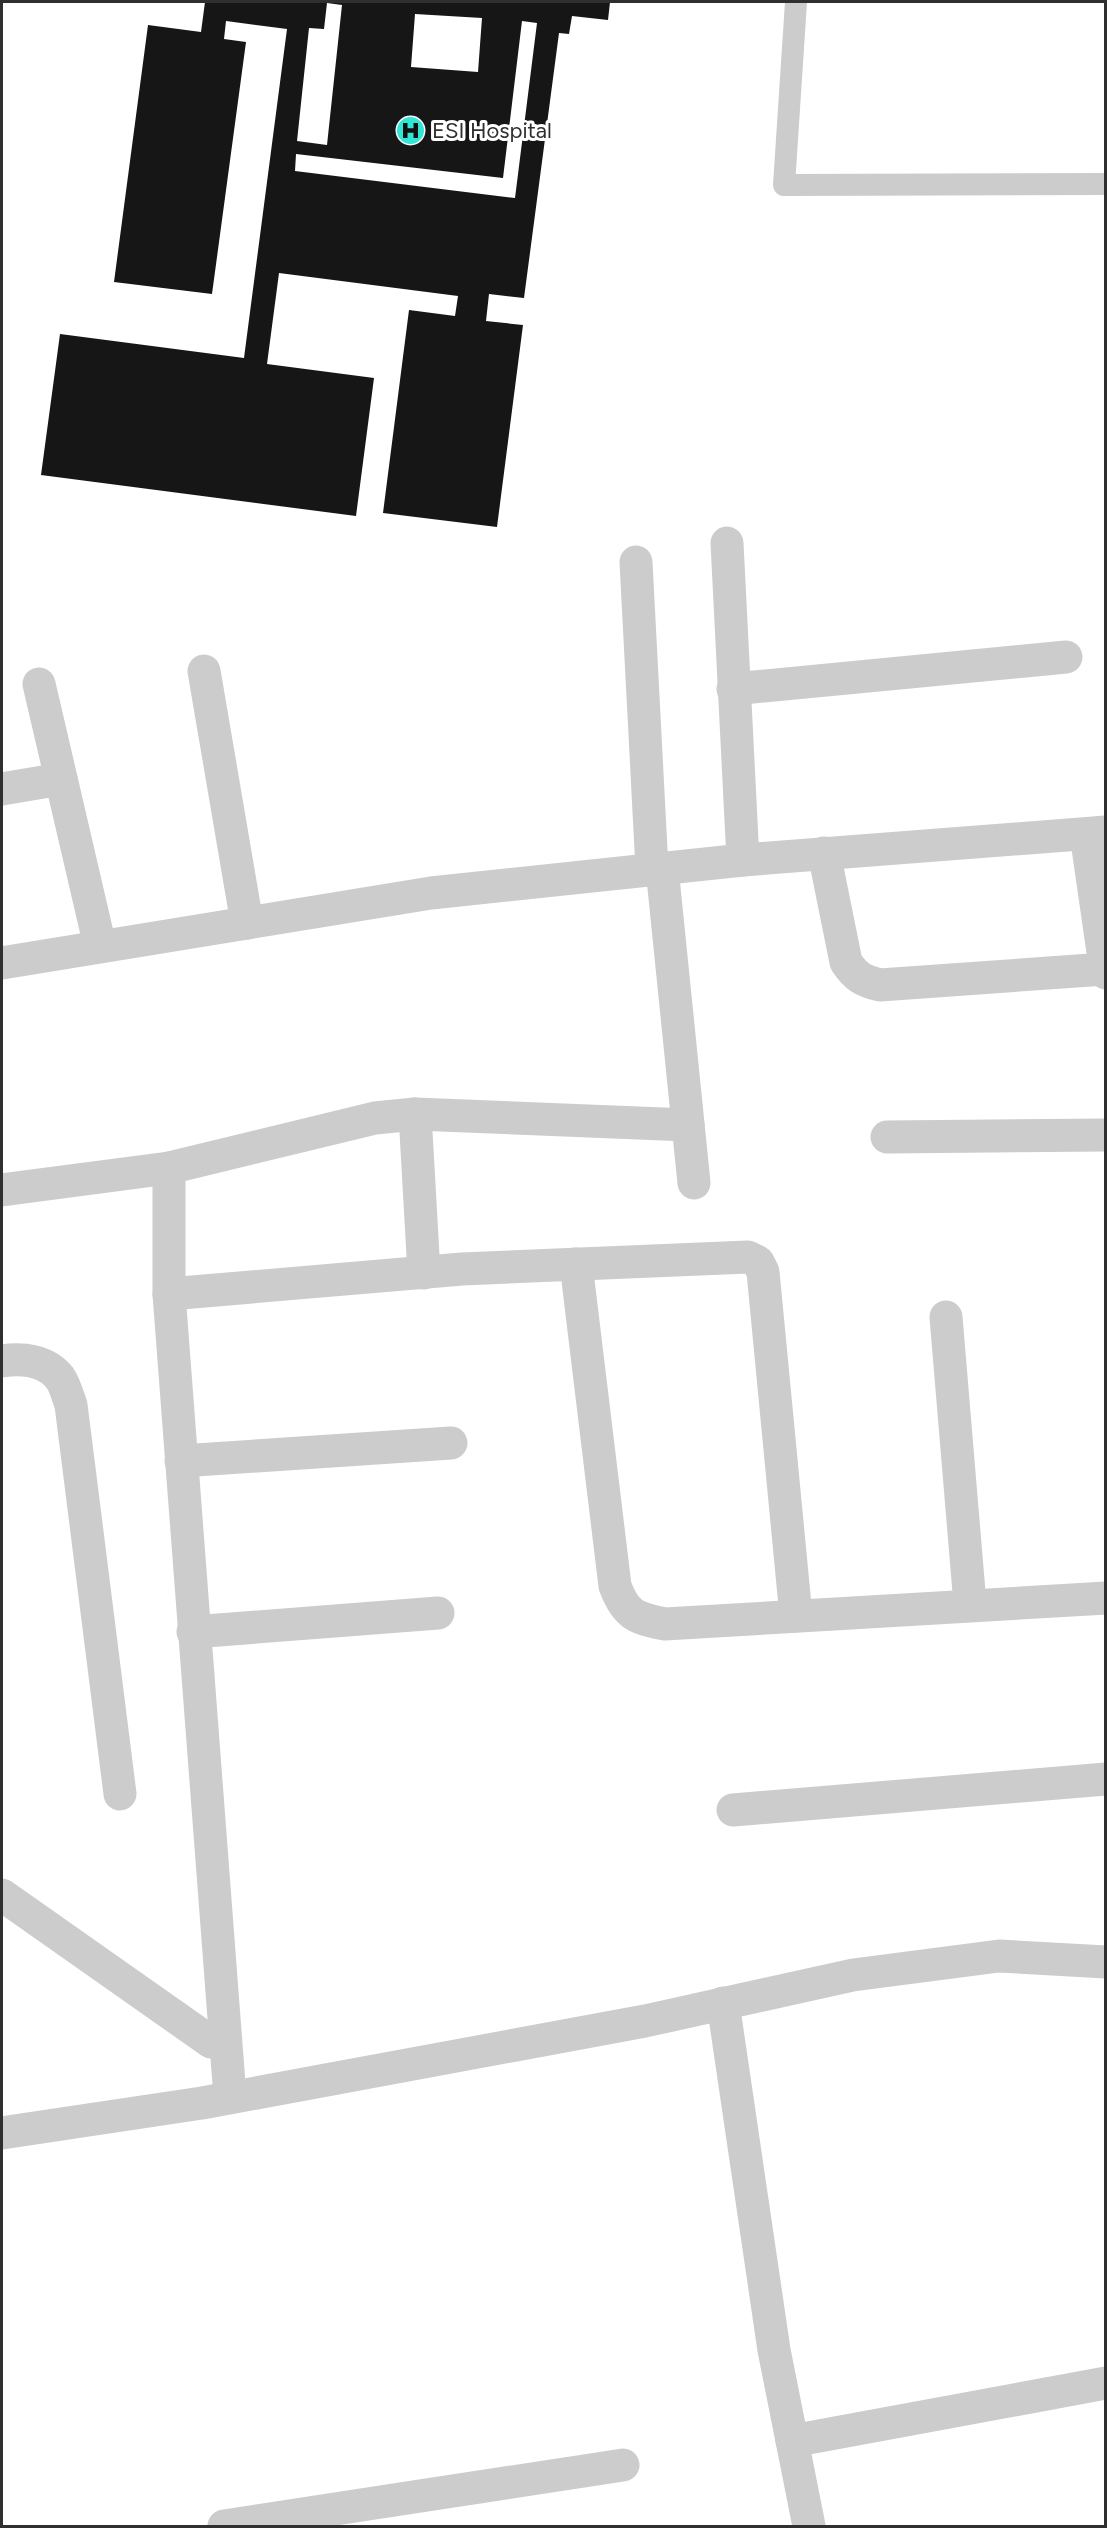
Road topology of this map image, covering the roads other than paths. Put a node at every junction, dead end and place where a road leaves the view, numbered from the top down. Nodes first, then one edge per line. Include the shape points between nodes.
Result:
1 (796, 2) edge
2 (1106, 184) edge
3 (727, 543) dead end
4 (636, 562) dead end
5 (1066, 657) dead end
6 (204, 672) dead end
7 (39, 684) dead end
8 (733, 689) junction
9 (61, 779) junction
10 (2, 789) edge
11 (1096, 833) edge
12 (824, 853) junction
13 (742, 860) junction
14 (657, 868) junction
15 (247, 923) junction
16 (100, 946) junction
17 (2, 963) edge
18 (1105, 971) edge
19 (415, 1114) junction
20 (688, 1125) junction
21 (1106, 1134) edge
22 (887, 1137) dead end
23 (169, 1168) junction
24 (694, 1183) dead end
25 (2, 1190) edge
26 (576, 1264) junction
27 (424, 1273) junction
28 (169, 1294) junction
29 (946, 1317) dead end
30 (2, 1361) edge
31 (451, 1443) dead end
32 (181, 1461) junction
33 (1106, 1598) edge
34 (970, 1604) junction
35 (438, 1613) dead end
36 (796, 1616) junction
37 (193, 1632) junction
38 (1106, 1779) edge
39 (120, 1794) dead end
40 (733, 1810) dead end
41 (2, 1895) edge
42 (1106, 1962) edge
43 (723, 2003) junction
44 (225, 2042) junction
45 (230, 2097) junction
46 (2, 2133) edge
47 (1106, 2383) edge
48 (792, 2441) junction
49 (623, 2465) dead end
50 (261, 2523) edge
51 (224, 2526) edge
52 (809, 2526) edge

1 - 2 lane via 784,185
3 - 8 street
4 - 14 street
5 - 8 street
6 - 15 street
7 - 9 street
8 - 13 street
9 - 10 street
9 - 16 street
11 - 12 street
11 - 18 street
12 - 13 street
12 - 18 street via 846,962 865,981 880,985
13 - 14 street
14 - 15 street via 431,893
14 - 20 street
15 - 16 street
16 - 17 street
19 - 20 street
19 - 23 street via 375,1118
19 - 27 street
20 - 24 street
21 - 22 street
23 - 25 street
23 - 28 street
26 - 27 street
26 - 36 street via 615,1586 622,1604 637,1619 665,1624
26 - 36 street via 737,1256 758,1262 763,1272
27 - 28 street
28 - 32 street
29 - 34 street
30 - 39 street via 19,1359 42,1364 60,1378 71,1405
31 - 32 street
32 - 37 street
33 - 34 street
34 - 36 street
35 - 37 street
37 - 44 street
38 - 40 street
41 - 44 street via 211,2042
42 - 43 street via 999,1956 853,1975
43 - 45 street via 645,2021
43 - 48 street via 774,2350
44 - 45 street
45 - 46 street
47 - 48 street
48 - 52 street
49 - 50 street
50 - 51 street

